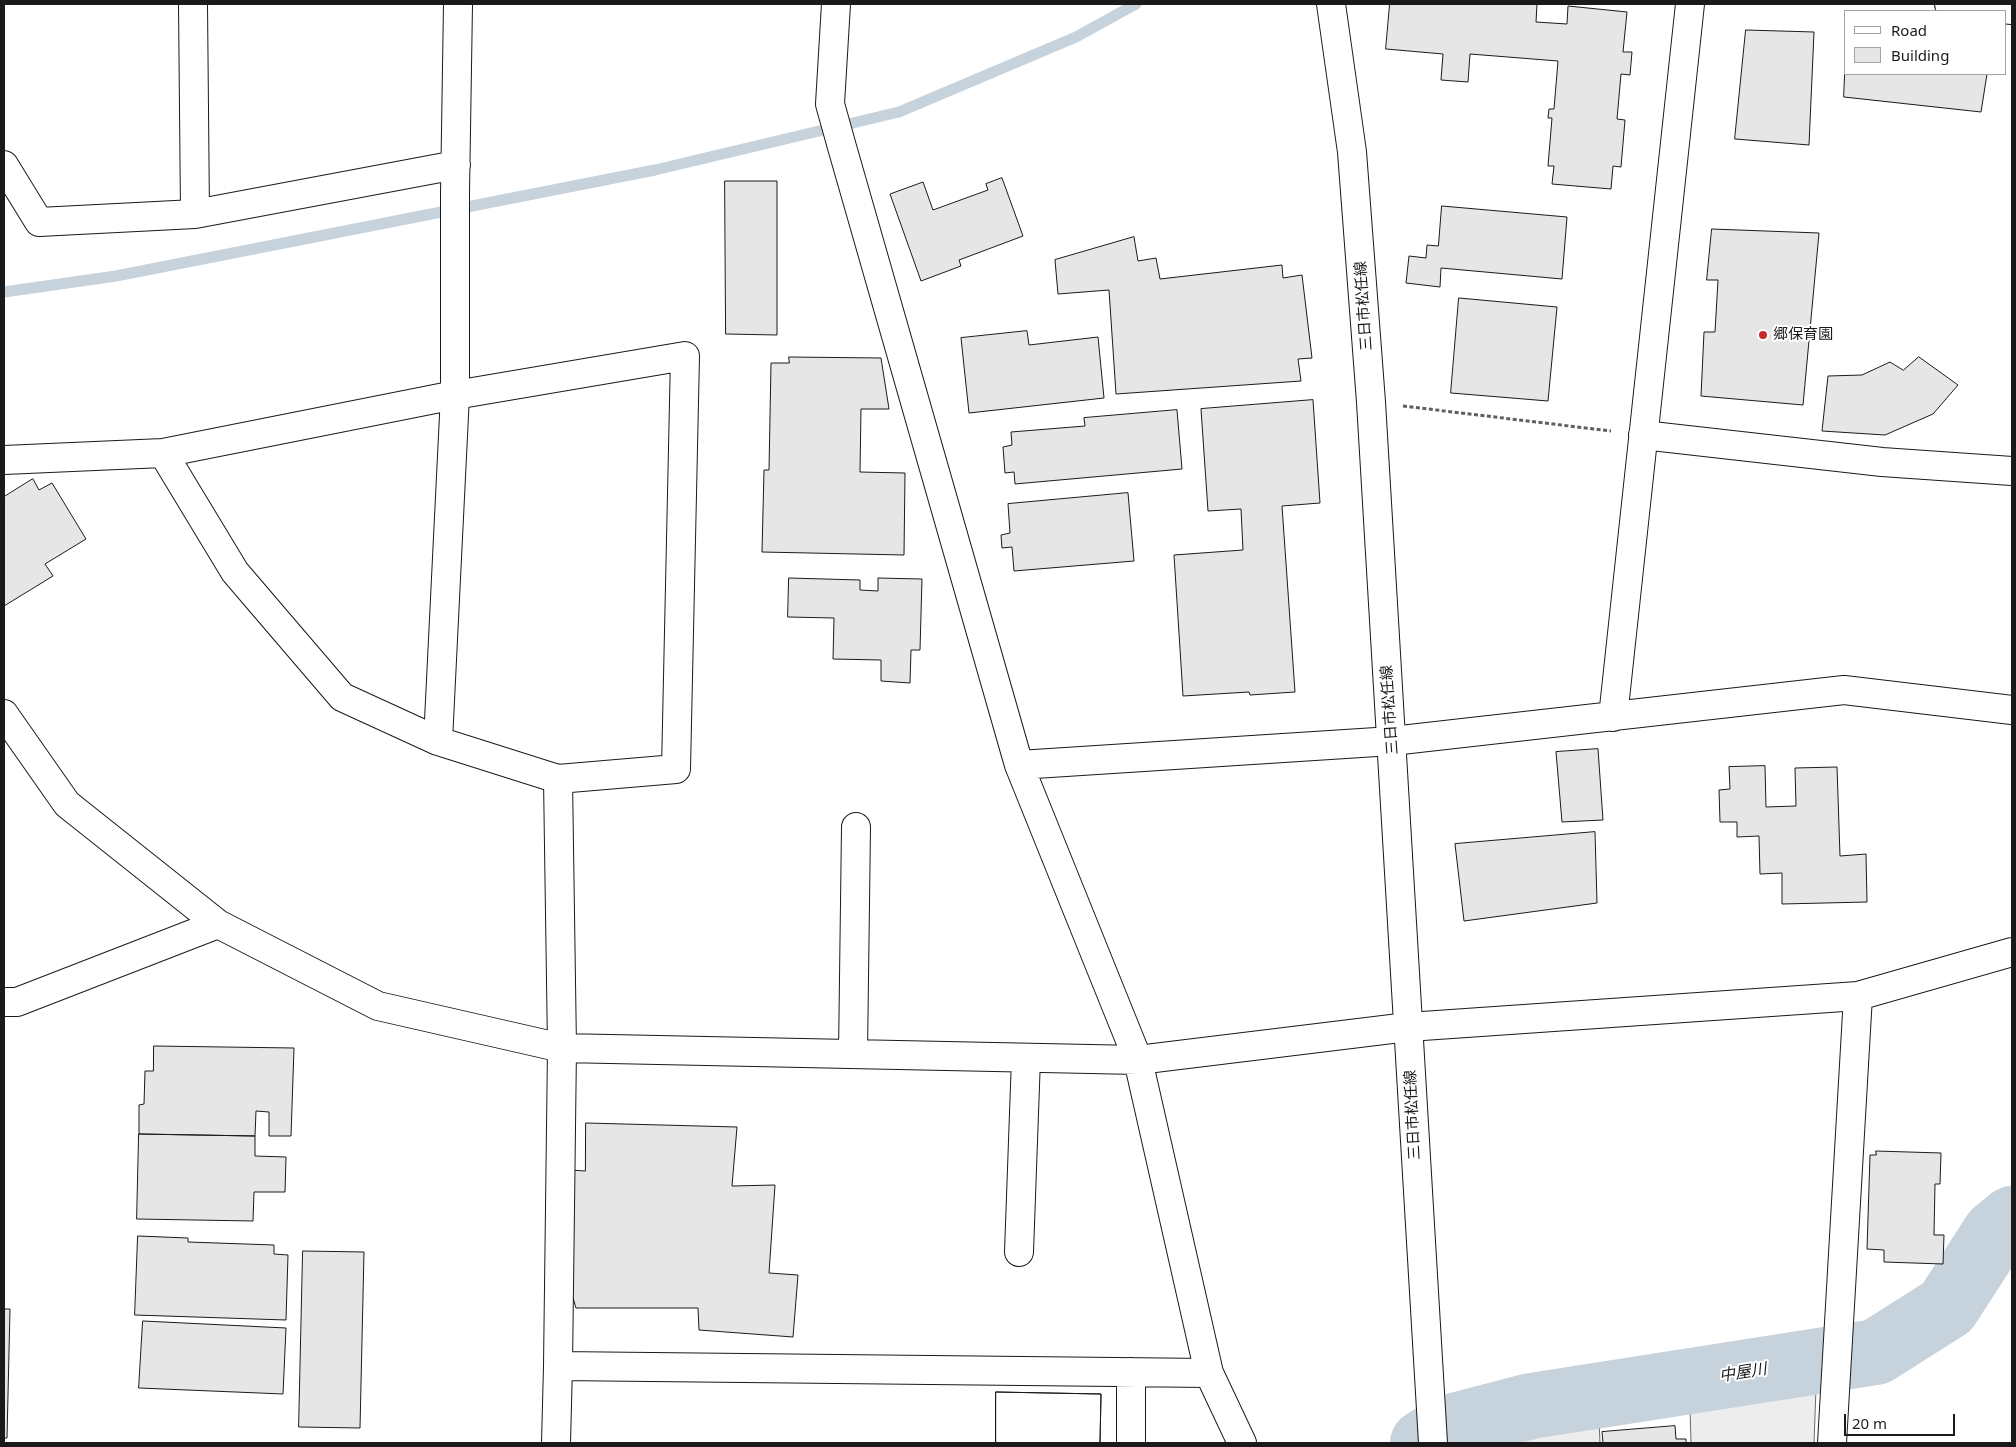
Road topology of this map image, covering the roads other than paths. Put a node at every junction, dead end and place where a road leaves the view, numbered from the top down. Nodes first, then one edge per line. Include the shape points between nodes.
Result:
1 (193, 4) edge
2 (458, 4) edge
3 (836, 4) edge
4 (1331, 4) edge
5 (1690, 4) edge
6 (1949, 4) edge
7 (2012, 10) edge
8 (4, 165) edge
9 (456, 165) junction
10 (195, 214) junction
11 (455, 395) junction
12 (1643, 435) junction
13 (163, 453) junction
14 (4, 460) edge
15 (2012, 471) edge
16 (2012, 710) edge
17 (4, 714) edge
18 (1613, 717) junction
19 (438, 741) junction
20 (1392, 741) junction
21 (1019, 765) junction
22 (558, 779) junction
23 (856, 827) dead end
24 (218, 924) junction
25 (2012, 952) edge
26 (1858, 996) junction
27 (4, 1002) edge
28 (1408, 1026) junction
29 (562, 1048) junction
30 (853, 1054) junction
31 (1026, 1058) junction
32 (1138, 1060) junction
33 (1019, 1252) dead end
34 (558, 1366) junction
35 (1131, 1372) junction
36 (1209, 1373) junction
37 (1432, 1431) edge
38 (556, 1443) edge
39 (1131, 1443) edge
40 (1242, 1443) edge
41 (1832, 1443) edge

1 - 10 street
2 - 9 street
3 - 21 street via 830,104
4 - 20 street, 三日市松任線 via 1352,152
5 - 12 street
6 - 7 street
8 - 10 street via 40,222
9 - 10 street
9 - 11 street
11 - 13 street
11 - 19 street
11 - 22 street via 685,356 676,769
12 - 15 street via 1882,462
12 - 18 street
13 - 14 street
13 - 19 street via 235,572 342,697
16 - 18 street via 1844,690
17 - 24 street via 67,804
18 - 20 street
19 - 22 street
20 - 21 street
20 - 28 street, 三日市松任線
21 - 32 street
22 - 29 street
23 - 30 street
24 - 27 street via 16,1002
24 - 29 street via 378,1006
25 - 26 street
26 - 28 street
26 - 41 street
28 - 32 street
28 - 37 street, 三日市松任線
29 - 30 street
29 - 34 street
30 - 31 street
31 - 32 street
31 - 33 street
32 - 36 street
34 - 35 street
34 - 38 street
35 - 36 street
35 - 39 street
36 - 40 street

